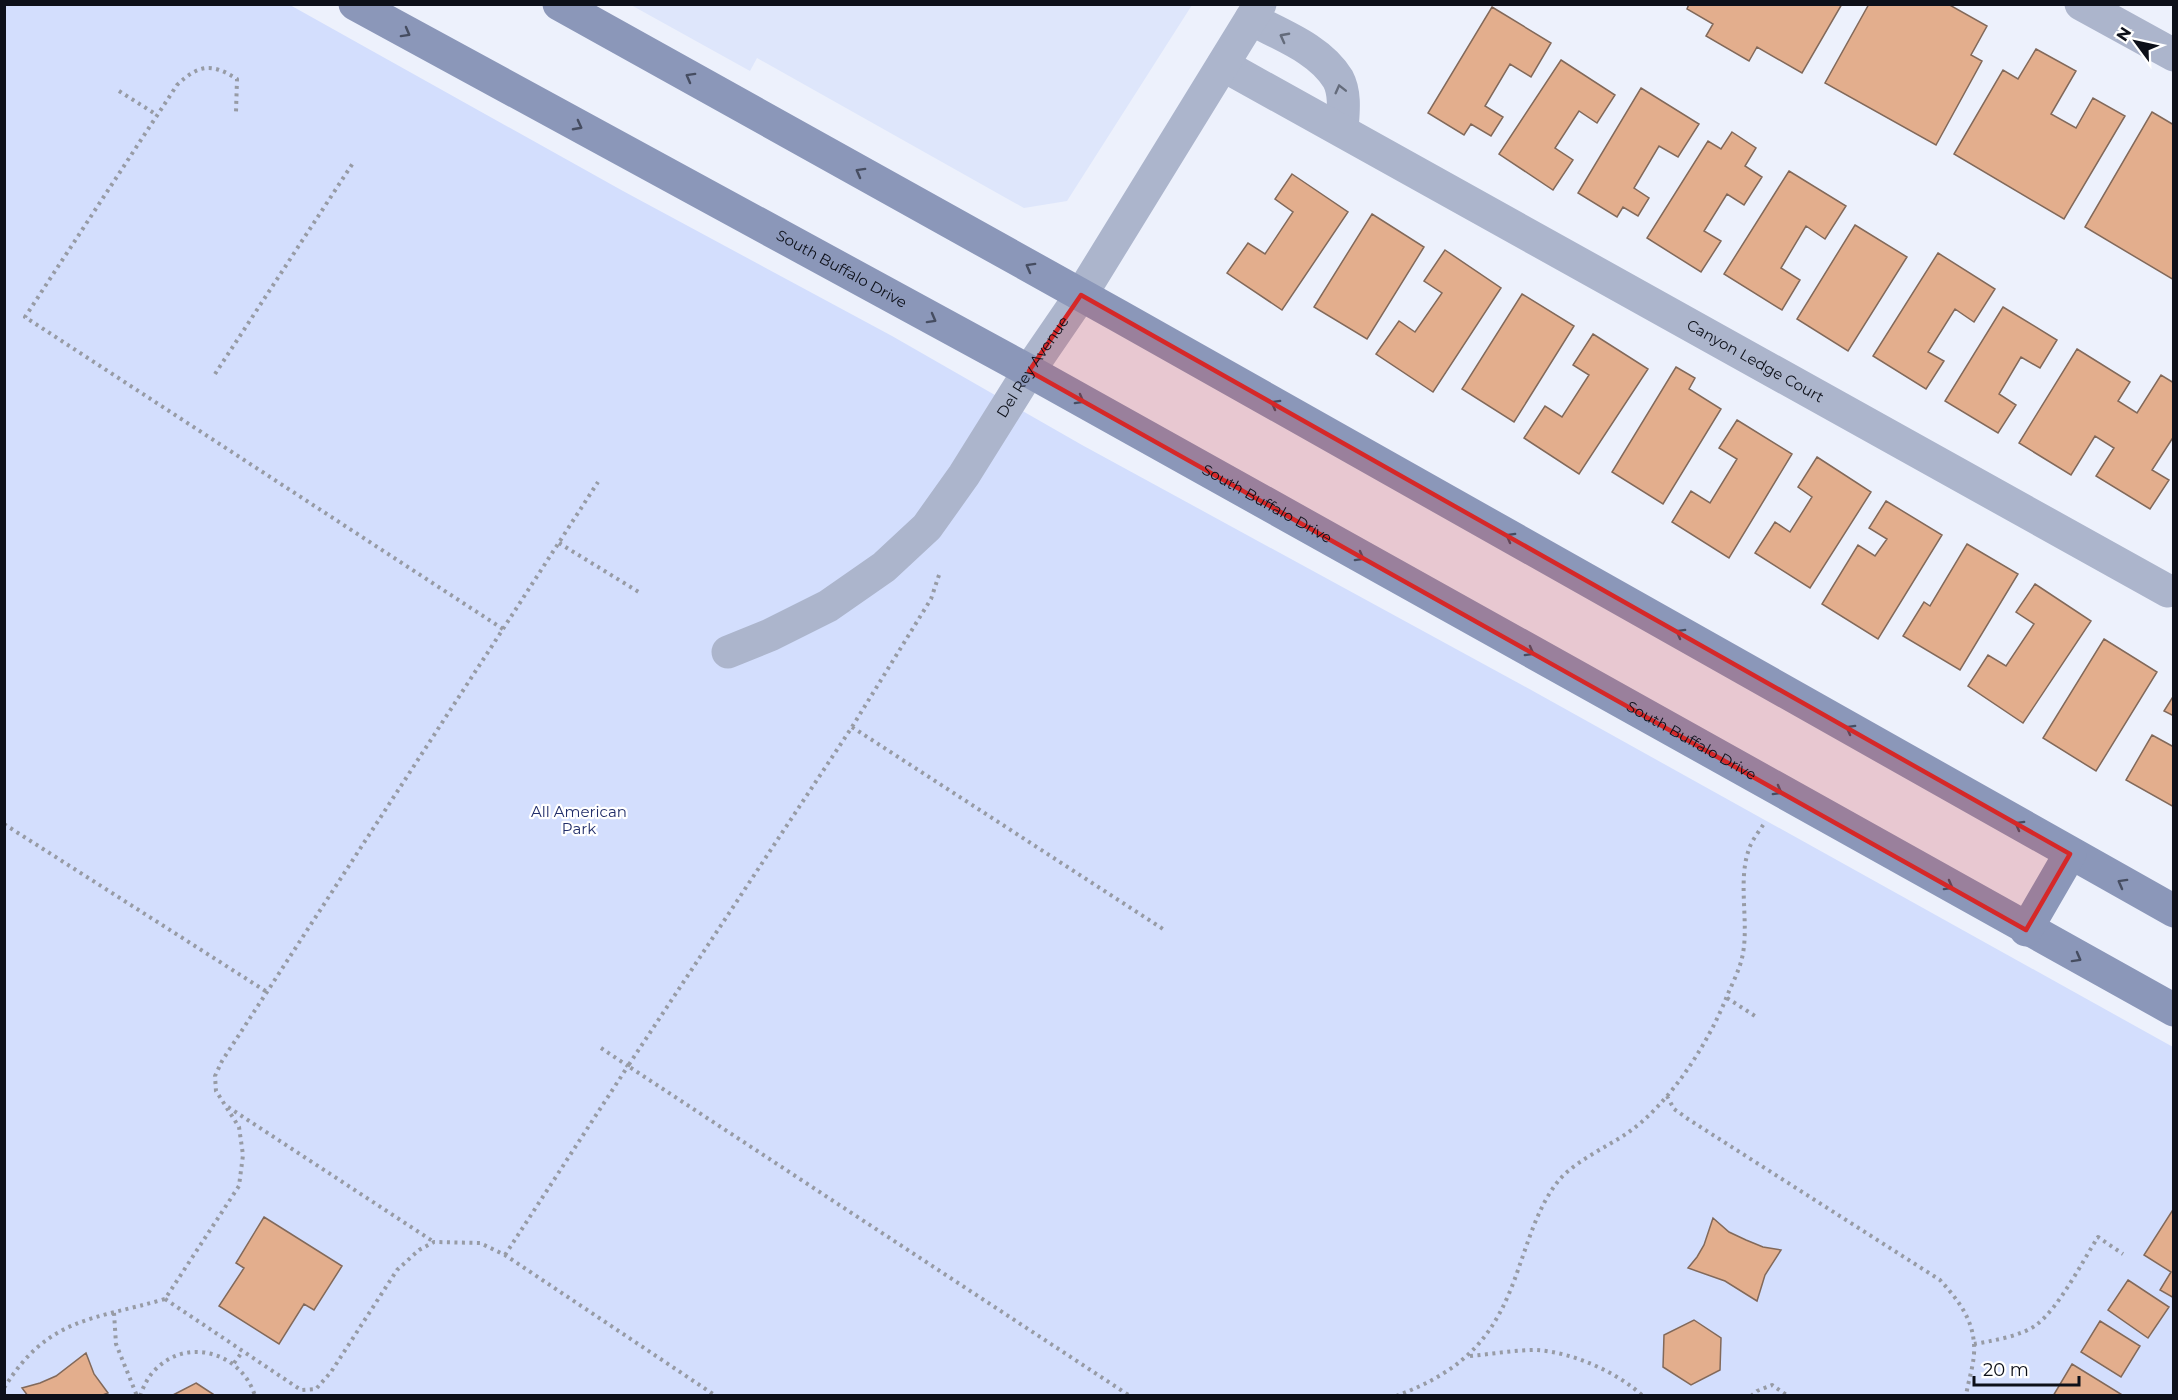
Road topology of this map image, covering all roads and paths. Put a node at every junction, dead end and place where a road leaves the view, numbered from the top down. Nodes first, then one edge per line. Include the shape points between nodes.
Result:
1 (355, 4) edge
2 (559, 4) edge
3 (2081, 4) edge
4 (1255, 12) edge
5 (2174, 56) edge
6 (1222, 65) junction
7 (119, 91) dead end
8 (236, 112) dead end
9 (157, 115) junction
10 (1342, 130) junction
11 (353, 163) dead end
12 (1081, 295) junction
13 (1029, 371) junction
14 (215, 374) dead end
15 (598, 482) dead end
16 (559, 543) junction
17 (939, 575) dead end
18 (2168, 591) dead end
19 (642, 594) dead end
20 (503, 629) junction
21 (728, 652) dead end
22 (852, 727) junction
23 (1770, 813) dead end
24 (4, 824) edge
25 (2070, 854) junction
26 (2174, 911) edge
27 (1163, 929) dead end
28 (2026, 930) junction
29 (267, 992) junction
30 (1727, 998) junction
31 (2174, 1010) edge
32 (1755, 1016) dead end
33 (601, 1048) dead end
34 (628, 1066) junction
35 (1667, 1096) junction
36 (228, 1107) junction
37 (434, 1242) junction
38 (2123, 1254) dead end
39 (505, 1255) junction
40 (165, 1299) junction
41 (114, 1313) junction
42 (1974, 1344) junction
43 (243, 1351) junction
44 (1469, 1356) junction
45 (234, 1364) junction
46 (4, 1388) edge
47 (139, 1395) edge
48 (255, 1395) edge
49 (716, 1395) edge
50 (1131, 1395) edge
51 (1396, 1395) edge
52 (1643, 1395) edge
53 (1751, 1395) edge
54 (1788, 1395) edge
55 (1966, 1395) edge

1 -> 13 main road, South Buffalo Drive
12 -> 2 main road
3 - 5 street
4 - 6 street, Del Rey Avenue
10 -> 4 street via 1344,104 1339,80 1318,56
6 - 10 street, Canyon Ledge Court
6 - 12 street, Del Rey Avenue
7 - 9 path
8 - 9 path via 237,79 205,67 189,73 177,85
9 - 20 path via 26,317
10 - 18 street, Canyon Ledge Court
11 - 14 path
12 - 13 street, Del Rey Avenue
25 -> 12 main road
13 - 21 street, Del Rey Avenue via 964,476 927,527 885,567 828,606
13 -> 28 main road, South Buffalo Drive
15 - 16 path
16 - 19 path
16 - 20 path
17 - 22 path via 931,599
20 - 29 path
22 - 27 path
22 - 34 path
23 - 30 path via 1749,849 1742,957
24 - 29 path
26 -> 25 main road
25 - 28 main road
28 -> 31 main road, South Buffalo Drive
29 - 36 path via 215,1076 216,1091
30 - 32 path
30 - 35 path
33 - 34 path
34 - 39 path
34 - 50 path
35 - 42 path via 1674,1109 1940,1280 1960,1302 1970,1321
35 - 44 path via 1649,1116 1557,1181 1543,1203 1500,1311
36 - 37 path
36 - 40 path via 239,1127 243,1155 239,1186
37 - 39 path via 480,1243
37 - 43 path via 398,1270 316,1389 301,1390
38 - 42 path via 2098,1237 2060,1296 2035,1326
39 - 49 path
40 - 41 path
40 - 43 path
41 - 46 path via 54,1333 29,1353
41 - 47 path via 116,1344
42 - 55 path
43 - 45 path
44 - 51 path via 1441,1375
44 - 52 path via 1537,1350 1564,1356 1618,1376
45 - 47 path via 208,1353 180,1354 157,1367
45 - 48 path via 244,1372
53 - 54 path via 1772,1385

